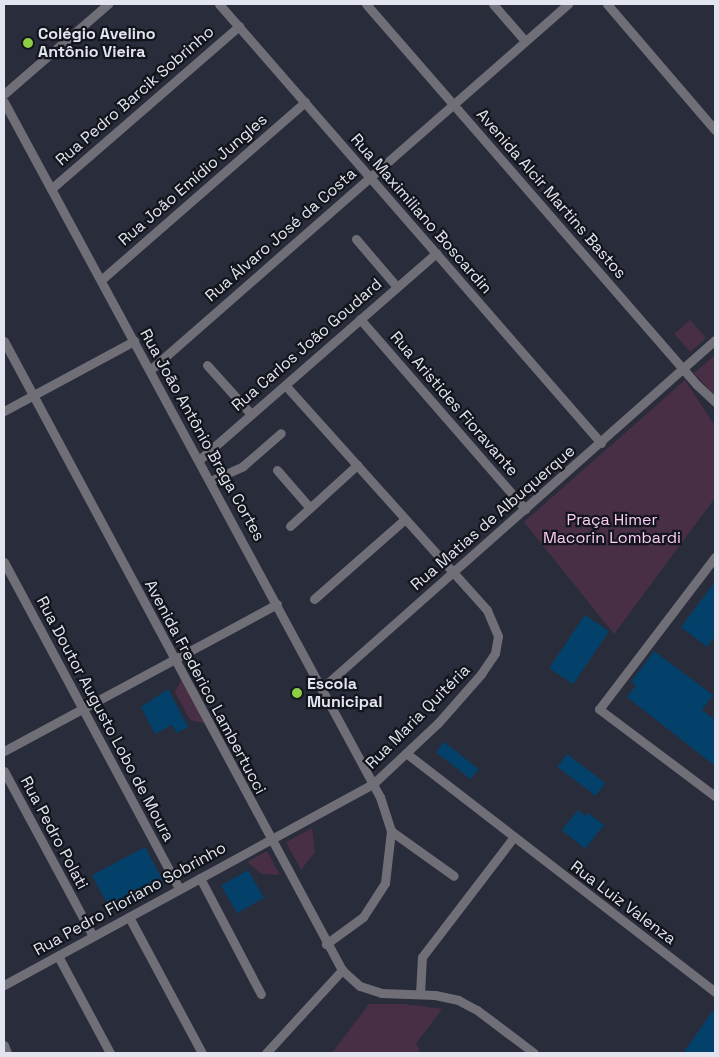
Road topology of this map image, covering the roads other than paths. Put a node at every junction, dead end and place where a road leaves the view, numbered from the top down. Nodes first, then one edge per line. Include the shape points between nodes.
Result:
1 (108, 4) edge
2 (219, 4) edge
3 (366, 4) edge
4 (493, 4) edge
5 (568, 4) edge
6 (607, 4) edge
7 (239, 26) junction
8 (526, 41) junction
9 (4, 94) edge
10 (4, 102) edge
11 (305, 102) junction
12 (453, 104) junction
13 (715, 130) edge
14 (370, 177) junction
15 (51, 189) junction
16 (356, 239) dead end
17 (436, 253) junction
18 (101, 280) junction
19 (397, 287) junction
20 (360, 319) junction
21 (715, 340) edge
22 (4, 341) edge
23 (134, 341) junction
24 (208, 365) dead end
25 (150, 370) junction
26 (684, 370) junction
27 (285, 385) junction
28 (33, 395) junction
29 (715, 402) edge
30 (4, 411) edge
31 (251, 414) junction
32 (281, 433) dead end
33 (601, 443) junction
34 (198, 460) junction
35 (357, 466) junction
36 (277, 470) dead end
37 (210, 481) junction
38 (310, 508) junction
39 (525, 510) junction
40 (405, 519) junction
41 (290, 526) dead end
42 (715, 557) edge
43 (4, 562) edge
44 (453, 573) junction
45 (314, 599) dead end
46 (277, 604) junction
47 (174, 659) junction
48 (322, 688) junction
49 (82, 709) junction
50 (4, 751) edge
51 (406, 753) junction
52 (4, 771) edge
53 (374, 783) junction
54 (715, 796) edge
55 (391, 831) junction
56 (513, 838) junction
57 (270, 840) junction
58 (454, 876) dead end
59 (200, 878) junction
60 (179, 889) junction
61 (129, 917) junction
62 (93, 936) junction
63 (326, 944) junction
64 (58, 956) junction
65 (342, 970) junction
66 (4, 985) edge
67 (715, 992) edge
68 (261, 994) dead end
69 (420, 994) junction
70 (4, 1045) edge
71 (7, 1053) edge
72 (110, 1053) edge
73 (202, 1053) edge
74 (266, 1053) edge
75 (534, 1053) edge

1 - 9 street
2 - 7 street, Rua Maximiliano Boscardin
3 - 12 street, Avenida Alcir Martins Bastos
4 - 8 street
5 - 8 street, Rua Álvaro José da Costa
6 - 13 street
7 - 11 street, Rua Maximiliano Boscardin
7 - 15 street, Rua Pedro Barcik Sobrinho
8 - 12 street, Rua Álvaro José da Costa
10 - 15 street, Rua João Antônio Braga Cortes
11 - 14 street, Rua Maximiliano Boscardin
11 - 18 street, Rua João Emídio Jungles
12 - 14 street, Rua Álvaro José da Costa
12 - 26 street, Avenida Alcir Martins Bastos
14 - 17 street, Rua Maximiliano Boscardin
14 - 25 street, Rua Álvaro José da Costa
15 - 18 street, Rua João Antônio Braga Cortes
16 - 19 street
17 - 19 street, Rua Carlos João Goudard
17 - 33 street, Rua Maximiliano Boscardin
18 - 23 street, Rua João Antônio Braga Cortes
19 - 20 street, Rua Carlos João Goudard
20 - 27 street, Rua Carlos João Goudard
20 - 39 street, Rua Aristides Fioravante
21 - 26 street, Rua Matias de Albuquerque
22 - 28 street, Avenida Frederico Lambertucci
23 - 25 street, Rua João Antônio Braga Cortes
23 - 28 street
24 - 31 street
25 - 34 street, Rua João Antônio Braga Cortes
26 - 29 street, Avenida Alcir Martins Bastos
26 - 33 street, Rua Matias de Albuquerque
27 - 31 street, Rua Carlos João Goudard
27 - 35 street, Rua Maria Quitéria
28 - 30 street
28 - 47 street, Avenida Frederico Lambertucci
31 - 34 street, Rua Carlos João Goudard
32 - 37 street via 243,466
33 - 39 street, Rua Matias de Albuquerque
34 - 37 street, Rua João Antônio Braga Cortes
35 - 38 street
35 - 40 street, Rua Maria Quitéria
36 - 38 street
37 - 46 street, Rua João Antônio Braga Cortes
38 - 41 street
39 - 44 street, Rua Matias de Albuquerque
40 - 44 street, Rua Maria Quitéria
40 - 45 street
42 - 54 street via 599,709
43 - 49 street, Rua Doutor Augusto Lobo de Moura
44 - 48 street, Rua Matias de Albuquerque
44 - 51 street, Rua Maria Quitéria via 493,619 498,636 495,654 481,674
46 - 47 street
46 - 48 street, Rua João Antônio Braga Cortes
47 - 49 street
47 - 57 street, Avenida Frederico Lambertucci
48 - 53 street, Rua João Antônio Braga Cortes
49 - 50 street
49 - 60 street, Rua Doutor Augusto Lobo de Moura
51 - 53 street, Rua Maria Quitéria
51 - 56 street, Rua Luiz Valenza
52 - 62 street, Rua Pedro Polati
53 - 55 street, Rua João Antônio Braga Cortes
53 - 57 street, Rua Maria Quitéria
55 - 58 street
55 - 63 street via 388,872 380,894 359,921
56 - 67 street, Rua Luiz Valenza
56 - 69 street via 422,957
57 - 59 street, Rua Pedro Floriano Sobrinho
57 - 63 street, Avenida Frederico Lambertucci
59 - 60 street, Rua Pedro Floriano Sobrinho
59 - 68 street
60 - 61 street, Rua Pedro Floriano Sobrinho
61 - 62 street, Rua Pedro Floriano Sobrinho
61 - 73 street
62 - 64 street, Rua Pedro Floriano Sobrinho
63 - 65 street, Avenida Frederico Lambertucci
64 - 66 street, Rua Pedro Floriano Sobrinho
64 - 72 street
65 - 69 street, Avenida Frederico Lambertucci via 360,986 372,991
65 - 74 street
69 - 75 street, Avenida Frederico Lambertucci via 446,997 468,1005
70 - 71 street

